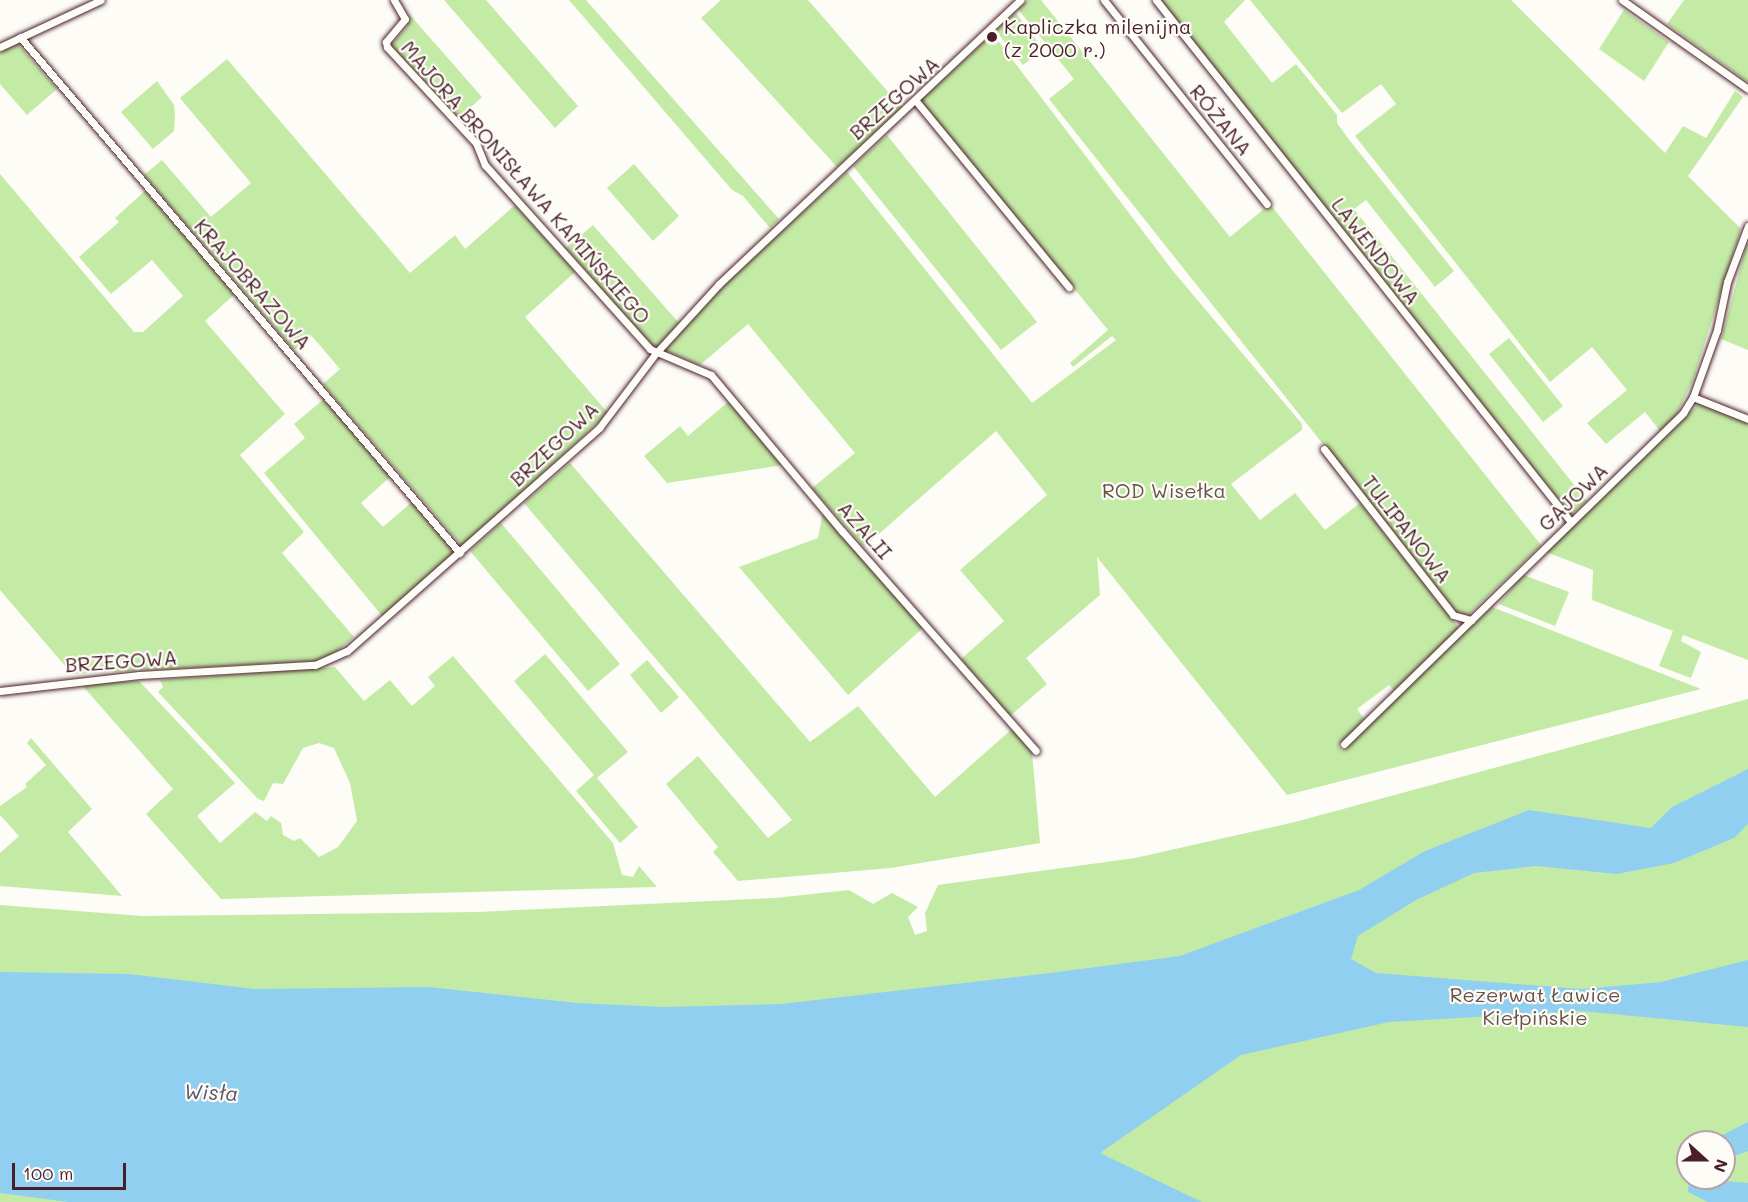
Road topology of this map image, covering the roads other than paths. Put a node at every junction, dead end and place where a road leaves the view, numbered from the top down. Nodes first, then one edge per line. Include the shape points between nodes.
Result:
1 (101, 0) edge
2 (394, 0) edge
3 (1020, 0) edge
4 (1104, 0) edge
5 (1156, 0) edge
6 (1622, 0) edge
7 (20, 37) junction
8 (0, 47) edge
9 (1748, 88) edge
10 (916, 101) junction
11 (1267, 204) dead end
12 (1748, 226) edge
13 (1070, 287) dead end
14 (657, 352) junction
15 (1693, 396) junction
16 (1748, 419) edge
17 (1324, 449) dead end
18 (1571, 522) junction
19 (460, 553) junction
20 (1471, 620) junction
21 (0, 691) edge
22 (1344, 744) dead end
23 (1036, 751) dead end

1 - 7 street
2 - 14 street, MAJORA BRONISŁAWA KAMIŃSKIEGO via 405,19 386,42 387,47 476,143 485,165
3 - 10 street, BRZEGOWA
4 - 11 street, RÓŻANA
5 - 18 street, LAWENDOWA
6 - 9 street
7 - 8 street
7 - 19 street, KRAJOBRAZOWA
10 - 13 street
10 - 14 street, BRZEGOWA via 774,230
12 - 15 street, GAJOWA via 1727,282 1718,330
14 - 19 street, BRZEGOWA via 599,428
14 - 23 street, AZALII via 711,375
15 - 16 street
15 - 18 street, GAJOWA via 1683,413
17 - 20 street, TULIPANOWA via 1453,615
18 - 20 street, GAJOWA
19 - 21 street, BRZEGOWA via 360,641 315,665 139,675
20 - 22 street, GAJOWA

